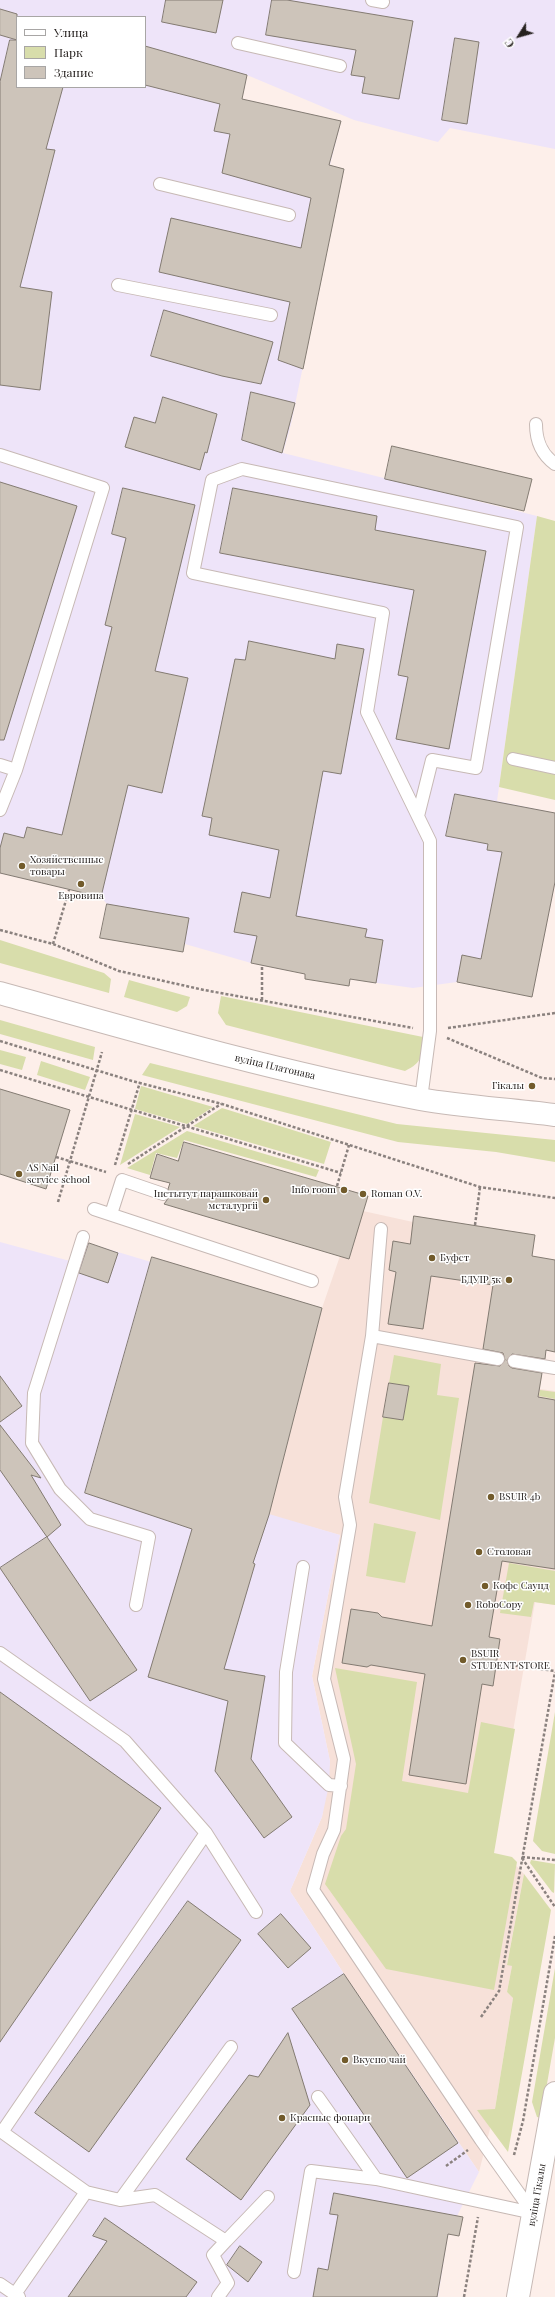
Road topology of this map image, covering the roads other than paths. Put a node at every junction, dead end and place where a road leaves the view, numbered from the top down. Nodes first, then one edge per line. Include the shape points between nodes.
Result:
1 (238, 43) dead end
2 (340, 66) dead end
3 (160, 184) dead end
4 (289, 215) dead end
5 (118, 284) dead end
6 (271, 315) dead end
7 (536, 424) dead end
8 (0, 454) edge
9 (555, 464) edge
10 (513, 759) dead end
11 (0, 765) edge
12 (555, 768) edge
13 (16, 770) junction
14 (0, 810) edge
15 (418, 816) junction
16 (0, 993) edge
17 (421, 1099) junction
18 (555, 1115) edge
19 (163, 1194) dead end
20 (94, 1209) dead end
21 (111, 1214) junction
22 (381, 1229) dead end
23 (83, 1237) dead end
24 (312, 1281) dead end
25 (372, 1336) junction
26 (498, 1359) dead end
27 (514, 1361) dead end
28 (555, 1368) edge
29 (303, 1567) dead end
30 (136, 1605) dead end
31 (0, 1653) edge
32 (341, 1786) junction
33 (206, 1833) junction
34 (256, 1912) dead end
35 (231, 2047) dead end
36 (555, 2093) edge
37 (318, 2097) dead end
38 (376, 2179) junction
39 (86, 2192) junction
40 (268, 2197) dead end
41 (120, 2200) junction
42 (533, 2213) junction
43 (226, 2241) junction
44 (294, 2272) dead end
45 (0, 2284) edge
46 (17, 2296) edge
47 (218, 2297) edge
48 (518, 2297) edge

1 - 2 lane
3 - 4 lane
5 - 6 lane
7 - 9 lane via 536,437 545,457
8 - 13 lane via 103,488
10 - 12 lane
11 - 13 lane
13 - 14 lane
15 - 15 lane via 367,712 383,613 193,573 212,480 242,469 517,527 476,768 432,760
15 - 17 lane via 430,841 430,1031
16 - 17 main road, вуліца Платонава via 190,1047
17 - 18 main road, вуліца Платонава
19 - 21 lane via 122,1180
20 - 21 lane
21 - 24 lane
22 - 25 lane
23 - 30 lane via 34,1393 32,1443 60,1489 90,1519 149,1537
25 - 26 lane
25 - 32 lane via 345,1497 350,1525 324,1679 344,1759
27 - 28 lane
29 - 32 lane via 286,1672 285,1743 329,1785
31 - 33 lane via 125,1741
32 - 42 lane via 334,1830 323,1854 313,1890
33 - 34 lane
33 - 39 lane via 2,2132
35 - 41 lane
36 - 42 main road, вуліца Гікалы
37 - 38 lane
38 - 42 lane
38 - 44 lane via 311,2171
39 - 41 lane
39 - 46 lane
40 - 43 lane
41 - 43 lane via 156,2195
42 - 48 main road, вуліца Гікалы
43 - 47 lane via 213,2255 228,2283
45 - 46 lane

